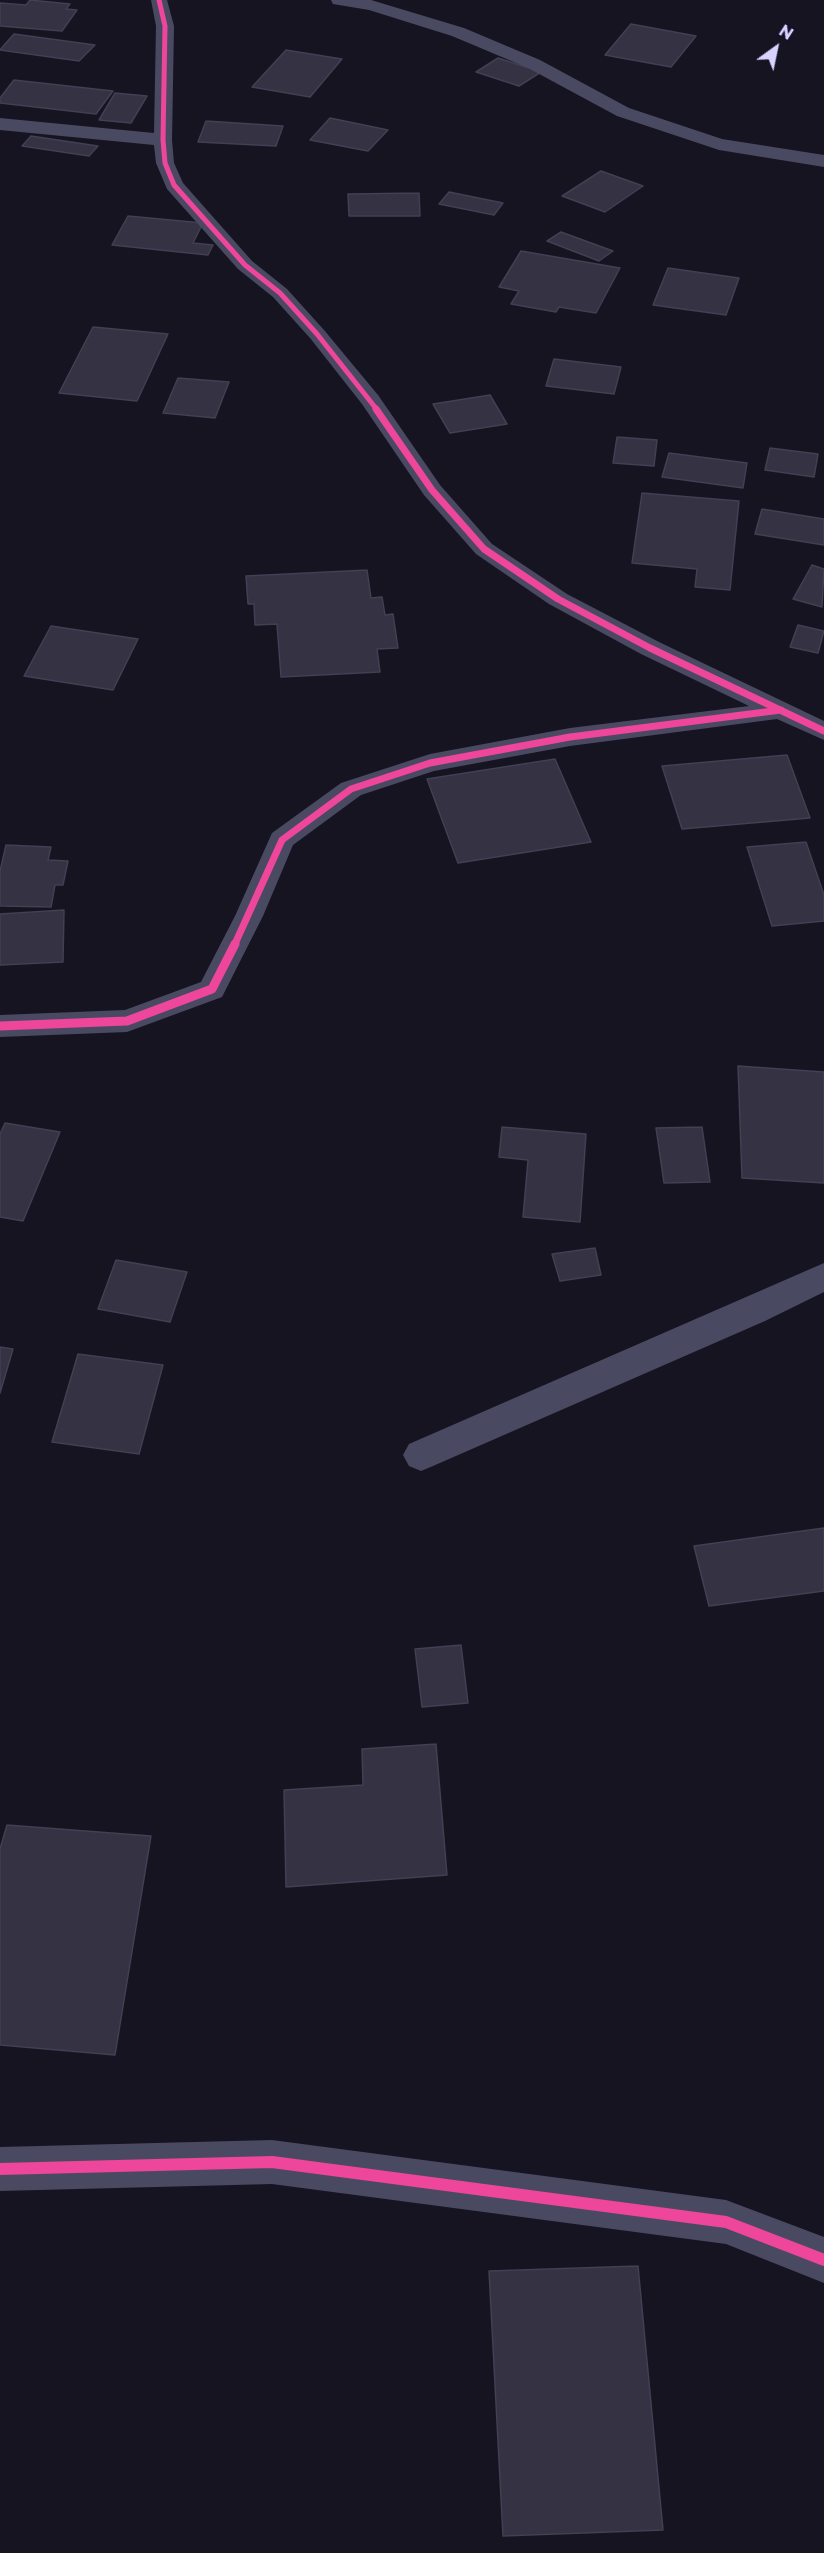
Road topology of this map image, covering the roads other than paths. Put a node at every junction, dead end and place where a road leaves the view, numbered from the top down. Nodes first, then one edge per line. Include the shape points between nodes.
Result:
1 (159, 0) edge
2 (339, 0) edge
3 (0, 124) edge
4 (163, 140) junction
5 (824, 161) edge
6 (781, 710) junction
7 (824, 731) edge
8 (0, 1026) edge
9 (824, 1277) edge
10 (421, 1455) dead end
11 (0, 2169) edge
12 (824, 2260) edge

1 - 4 street via 165,26
2 - 5 street via 371,4 458,32 534,64 623,112 719,144
3 - 4 street
4 - 6 street via 165,163 174,185 245,265 280,293 316,334 370,400 432,490 484,549 558,599
6 - 7 street
6 - 8 street via 546,741 430,763 351,789 282,840 212,989 127,1021
9 - 10 street
11 - 12 street via 272,2162 726,2222

